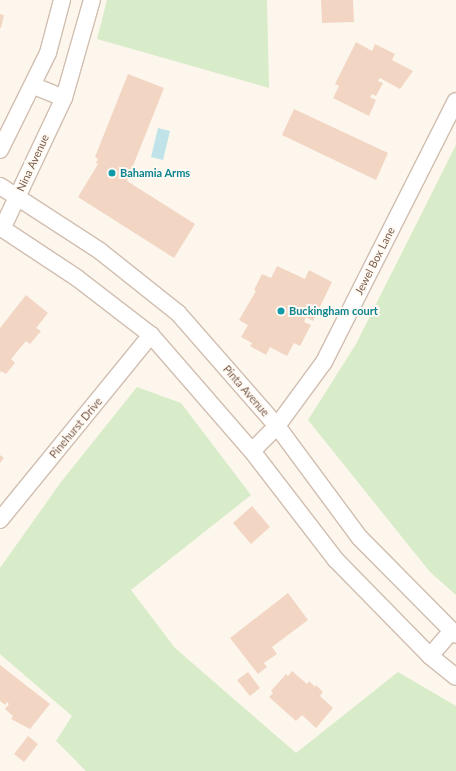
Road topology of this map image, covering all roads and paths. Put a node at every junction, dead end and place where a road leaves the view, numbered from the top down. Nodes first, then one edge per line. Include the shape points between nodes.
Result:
1 (62, 0) edge
2 (92, 0) edge
3 (34, 86) junction
4 (64, 98) junction
5 (456, 101) edge
6 (0, 150) edge
7 (0, 186) edge
8 (18, 196) junction
9 (1, 228) edge
10 (151, 335) junction
11 (277, 426) junction
12 (252, 451) junction
13 (0, 520) edge
14 (454, 633) edge
15 (430, 656) junction
16 (456, 677) edge

1 - 3 street via 48,53
2 - 4 street, Nina Avenue
3 - 4 street
3 - 6 street
4 - 8 street, Nina Avenue
5 - 11 street, Jewel Box Lane via 324,362
7 - 8 street, Pinta Avenue
8 - 9 street, Nina Avenue
8 - 11 street, Pinta Avenue via 100,251 178,313
9 - 10 street via 77,278
10 - 12 street
10 - 13 street, Pinehurst Drive
11 - 12 street, Jewel Box Lane
11 - 14 street, Pinta Avenue via 360,538
12 - 15 street via 336,560
14 - 15 street
15 - 16 street

